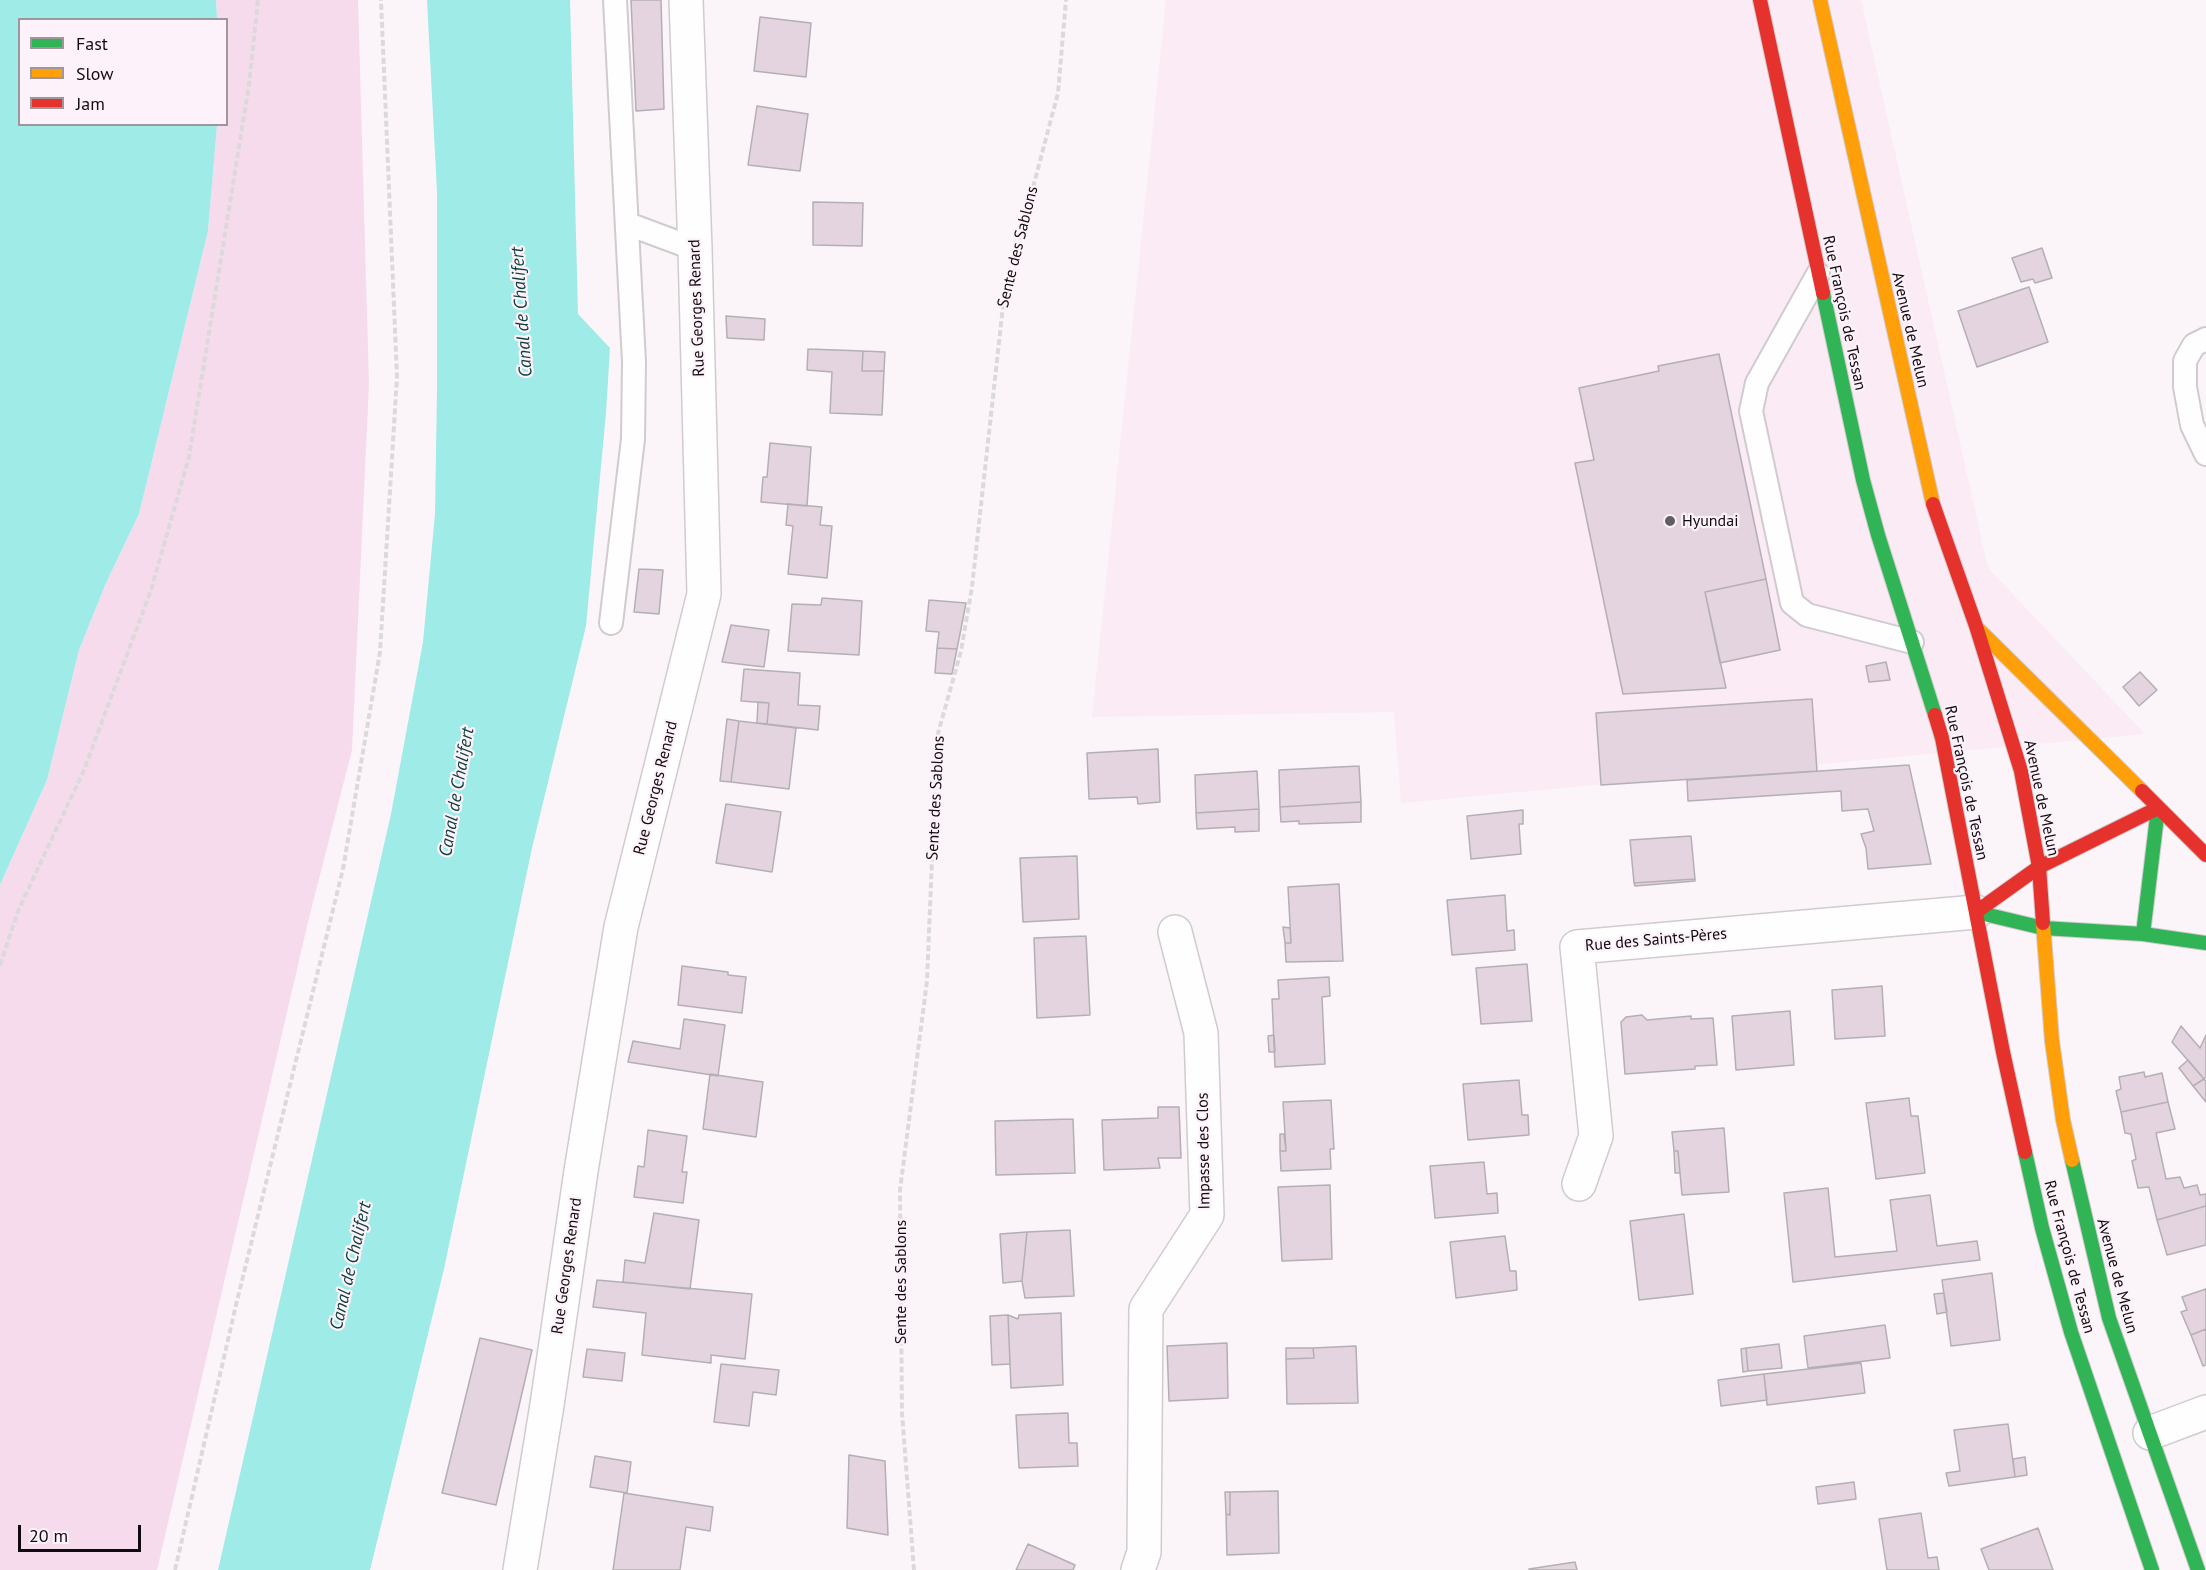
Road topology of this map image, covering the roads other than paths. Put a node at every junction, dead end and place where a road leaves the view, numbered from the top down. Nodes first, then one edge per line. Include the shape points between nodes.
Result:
1 (615, 0) edge
2 (686, 0) edge
3 (1760, 0) edge
4 (1820, 0) edge
5 (628, 224) junction
6 (695, 249) junction
7 (1818, 274) junction
8 (2206, 339) edge
9 (2206, 454) edge
10 (611, 622) dead end
11 (1976, 626) junction
12 (1912, 642) junction
13 (2158, 808) junction
14 (2206, 855) edge
15 (2039, 867) junction
16 (1976, 912) junction
17 (2043, 928) junction
18 (1174, 932) dead end
19 (2143, 934) junction
20 (2206, 943) edge
21 (1579, 1184) dead end
22 (2206, 1412) edge
23 (2150, 1432) junction
24 (2143, 1561) edge
25 (520, 1570) edge
26 (1138, 1570) edge
27 (2198, 1570) edge

1 - 5 lane
2 - 6 street, Rue Georges Renard
3 - 7 main road, Rue François de Tessan
4 - 11 main road, Avenue de Melun via 1930,494
5 - 6 lane
5 - 10 lane via 633,439
6 - 25 street, Rue Georges Renard via 704,594 621,927
7 - 12 main road, Rue François de Tessan via 1863,480
7 - 12 lane via 1757,383 1751,411 1792,603 1807,615
8 - 9 lane via 2194,345 2185,361 2192,425
11 - 13 main road
11 - 15 main road, Avenue de Melun via 2021,771
12 - 16 main road, Rue François de Tessan via 1942,738
13 - 14 main road
13 - 15 main road
13 - 19 main road
15 - 16 main road
15 - 17 main road, Avenue de Melun
16 - 17 main road
16 - 21 street, Rue des Saints-Pères via 1577,947 1596,1136
16 - 24 main road, Rue François de Tessan via 2042,1228
17 - 19 main road
17 - 23 main road, Avenue de Melun via 2063,1120 2109,1318
18 - 26 street, Impasse des Clos via 1201,1033 1207,1215 1146,1309 1144,1552
19 - 20 main road
22 - 23 street
23 - 27 main road, Avenue de Melun

